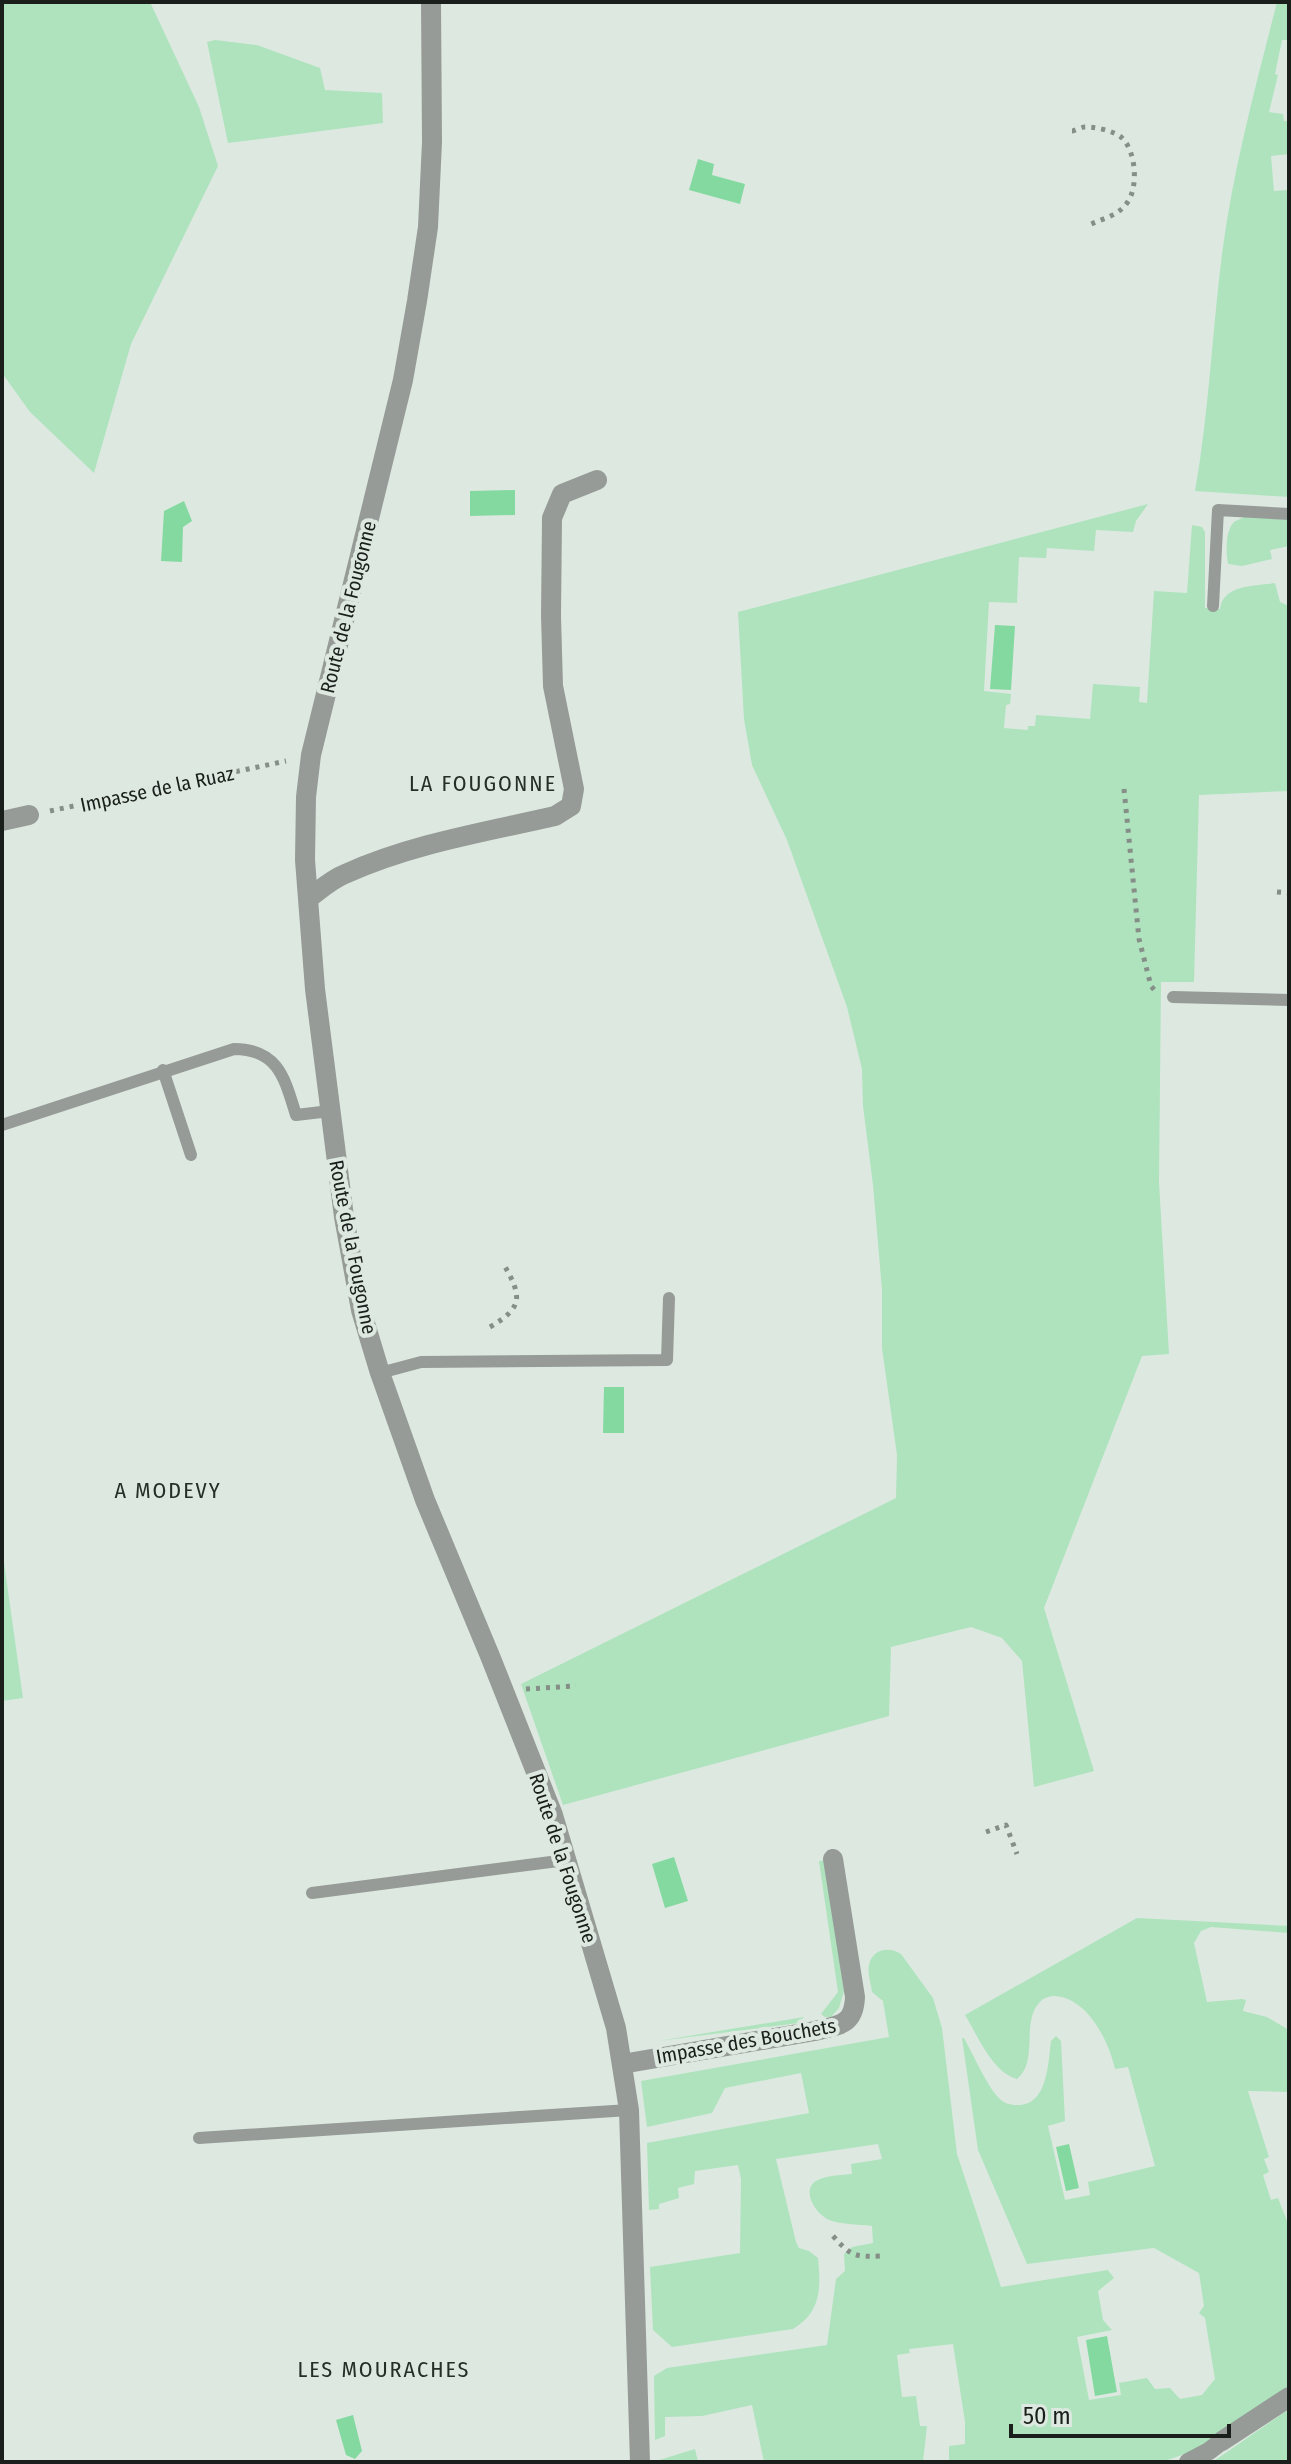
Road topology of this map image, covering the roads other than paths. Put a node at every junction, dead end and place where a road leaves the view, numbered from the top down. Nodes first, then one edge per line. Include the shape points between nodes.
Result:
1 (431, 2) edge
2 (597, 480) dead end
3 (1289, 514) edge
4 (1213, 606) dead end
5 (29, 815) road end
6 (2, 821) edge
7 (309, 898) junction
8 (1173, 997) road end
9 (1289, 1000) edge
10 (163, 1070) junction
11 (330, 1111) junction
12 (2, 1125) edge
13 (191, 1155) dead end
14 (669, 1298) dead end
15 (380, 1373) junction
16 (833, 1859) dead end
17 (566, 1860) junction
18 (312, 1893) dead end
19 (622, 2064) junction
20 (629, 2110) junction
21 (199, 2138) dead end
22 (1289, 2397) edge
23 (1222, 2441) joint
24 (640, 2462) edge
25 (1188, 2462) edge

1 - 7 street, Route de la Fougonne via 428,227 403,380 311,755 305,860
2 - 7 street via 562,494 552,518 553,686 574,789 571,806 555,816 389,858 342,875
3 - 4 lane via 1218,510
5 - 6 street
7 - 11 street, Route de la Fougonne
8 - 9 lane
10 - 11 lane via 244,1049 264,1055 280,1069 296,1115
10 - 12 lane
10 - 13 lane
11 - 15 street, Route de la Fougonne via 361,1310
14 - 15 lane via 667,1360 421,1362
15 - 17 street, Route de la Fougonne
16 - 19 street, Impasse des Bouchets via 855,1997 849,2020 815,2031
17 - 18 lane
17 - 19 street, Route de la Fougonne
19 - 20 street, Route de la Fougonne
20 - 21 lane
20 - 24 street, Route de la Fougonne
22 - 23 street
23 - 25 street

